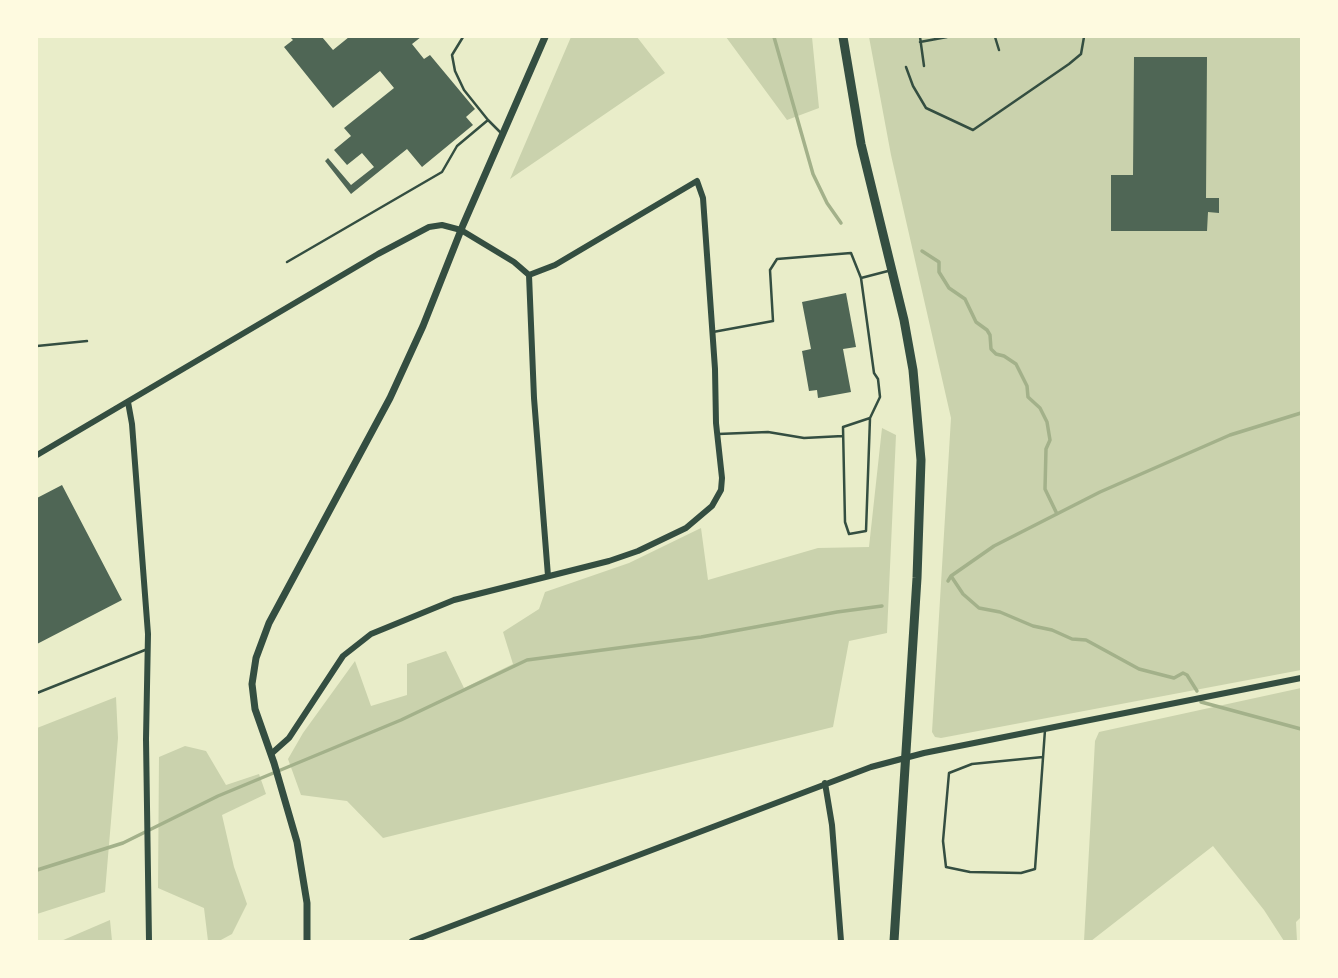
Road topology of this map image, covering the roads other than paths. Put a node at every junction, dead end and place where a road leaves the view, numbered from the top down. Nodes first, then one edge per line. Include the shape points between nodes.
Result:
1 (463, 37) edge
2 (545, 37) edge
3 (843, 37) edge
4 (919, 37) edge
5 (947, 37) edge
6 (995, 37) edge
7 (1084, 37) edge
8 (920, 42) junction
9 (999, 50) dead end
10 (924, 65) dead end
11 (905, 67) dead end
12 (488, 120) junction
13 (502, 134) junction
14 (461, 230) junction
15 (288, 262) dead end
16 (892, 270) junction
17 (529, 275) junction
18 (861, 278) junction
19 (713, 332) junction
20 (87, 341) dead end
21 (37, 346) edge
22 (128, 402) junction
23 (870, 418) junction
24 (717, 434) junction
25 (844, 436) junction
26 (37, 455) edge
27 (548, 576) junction
28 (148, 649) junction
29 (1301, 678) edge
30 (37, 693) edge
31 (1045, 730) junction
32 (1043, 757) junction
33 (906, 758) junction
34 (273, 759) junction
35 (825, 783) junction
36 (149, 941) edge
37 (307, 941) edge
38 (411, 941) edge
39 (841, 941) edge
40 (894, 941) edge

1 - 12 lane via 452,61 464,90
2 - 13 street
3 - 16 main road via 861,144
4 - 8 lane
5 - 8 lane
6 - 9 lane
7 - 11 lane via 1081,54 973,131 926,108
8 - 10 lane
12 - 13 lane
12 - 15 lane via 457,146 442,172
13 - 14 street
14 - 17 street
14 - 22 street via 429,227
14 - 34 street via 390,398 259,645 253,697
16 - 18 lane
16 - 33 main road via 913,370 921,460
17 - 19 street via 555,265 697,181 704,198
17 - 27 street
18 - 19 lane via 851,253 777,259 770,270 774,321
18 - 23 lane via 880,397
19 - 24 street
20 - 21 lane
22 - 26 street
22 - 28 street
23 - 25 lane via 843,427
23 - 25 lane via 866,531 849,534
24 - 25 lane
24 - 27 street via 722,484 712,506 686,528 638,551
27 - 34 street via 454,600 362,639 343,656
28 - 30 lane
28 - 36 street
29 - 31 street
31 - 32 lane
31 - 33 street
32 - 32 lane via 1035,869 970,872 946,867 943,841 949,774 972,764
33 - 35 street
33 - 40 main road
34 - 37 street via 303,871
35 - 38 street
35 - 39 street

